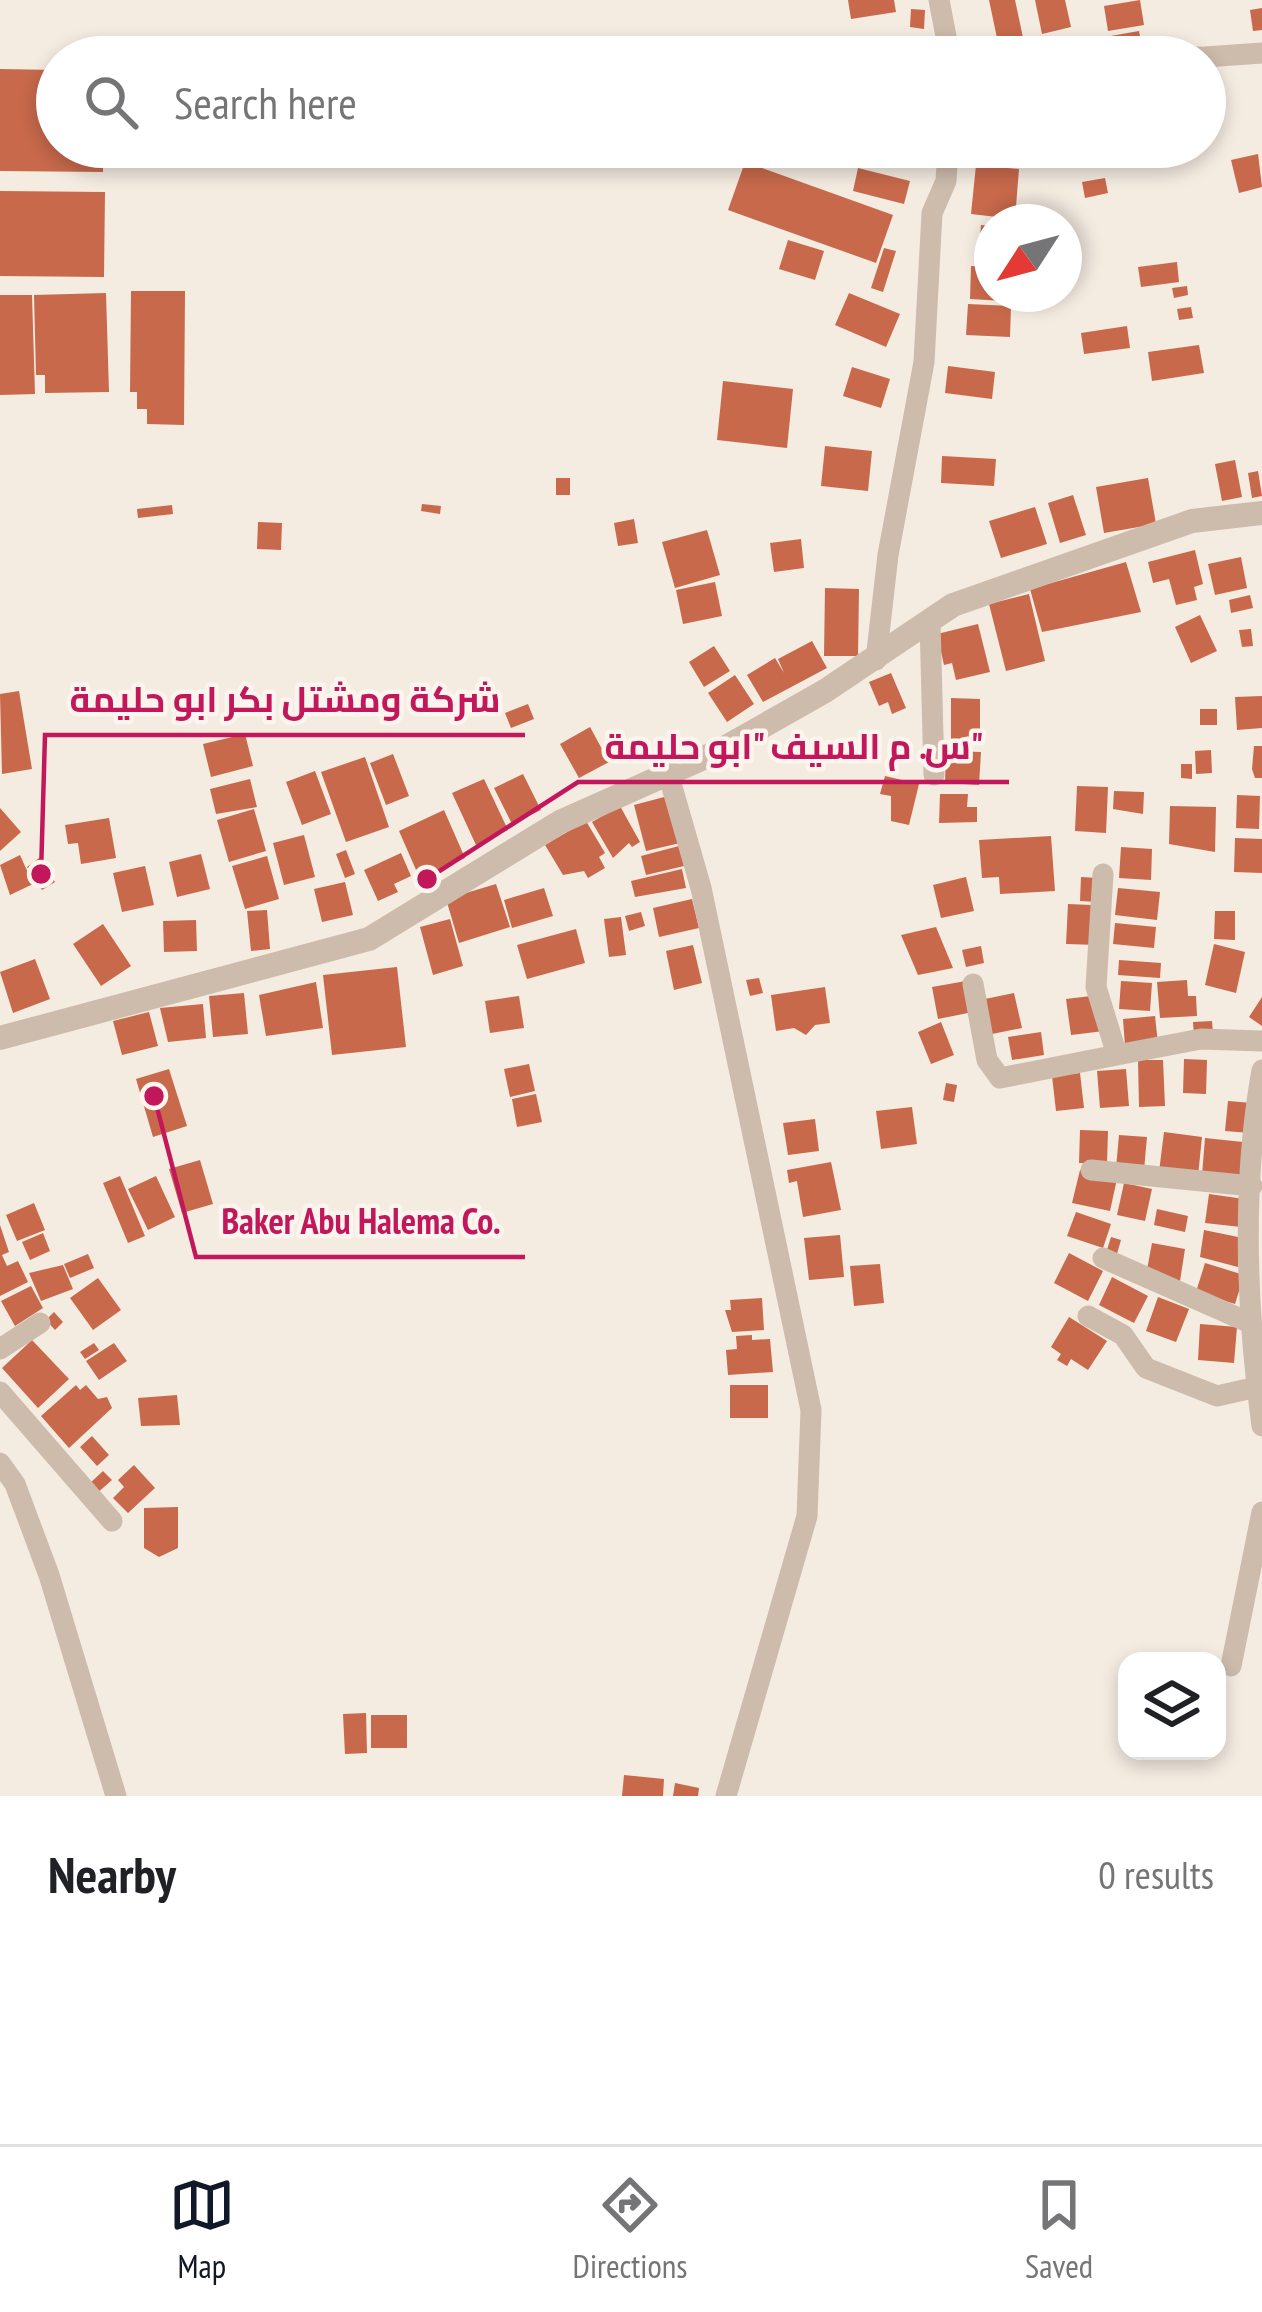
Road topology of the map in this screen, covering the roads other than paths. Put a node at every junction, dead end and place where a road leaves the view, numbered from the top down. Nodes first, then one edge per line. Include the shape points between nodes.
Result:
1 (939, 0) edge
2 (946, 36) edge
3 (1262, 53) edge
4 (1226, 55) edge
5 (947, 168) edge
6 (1262, 513) edge
7 (930, 621) junction
8 (876, 661) junction
9 (668, 773) junction
10 (934, 775) dead end
11 (1102, 874) dead end
12 (974, 984) dead end
13 (0, 1038) edge
14 (1262, 1041) edge
15 (1117, 1055) junction
16 (1262, 1070) edge
17 (1256, 1139) edge
18 (1090, 1170) dead end
19 (1252, 1186) junction
20 (1103, 1258) dead end
21 (1255, 1297) edge
22 (1088, 1316) dead end
23 (40, 1323) dead end
24 (1250, 1323) junction
25 (0, 1349) edge
26 (1257, 1387) junction
27 (0, 1392) edge
28 (1262, 1426) edge
29 (0, 1463) edge
30 (1262, 1512) edge
31 (112, 1521) dead end
32 (1231, 1666) dead end
33 (116, 1796) edge
34 (726, 1796) edge

1 - 2 street
3 - 4 street
5 - 8 street via 932,213 923,362
6 - 7 street via 1192,521 1058,564
7 - 8 street
7 - 10 street
8 - 9 street
9 - 13 street via 560,823 369,939
9 - 34 street via 701,888 811,1410 807,1516
11 - 15 street via 1096,987
12 - 15 street via 986,1060 1000,1078
14 - 15 street via 1201,1040
16 - 17 street
17 - 19 street
18 - 19 street
19 - 21 street
20 - 24 street
21 - 24 street
22 - 26 street via 1123,1335 1146,1367 1217,1396
23 - 25 street
24 - 26 street
26 - 28 street
27 - 31 street
29 - 33 street via 49,1575
30 - 32 street

